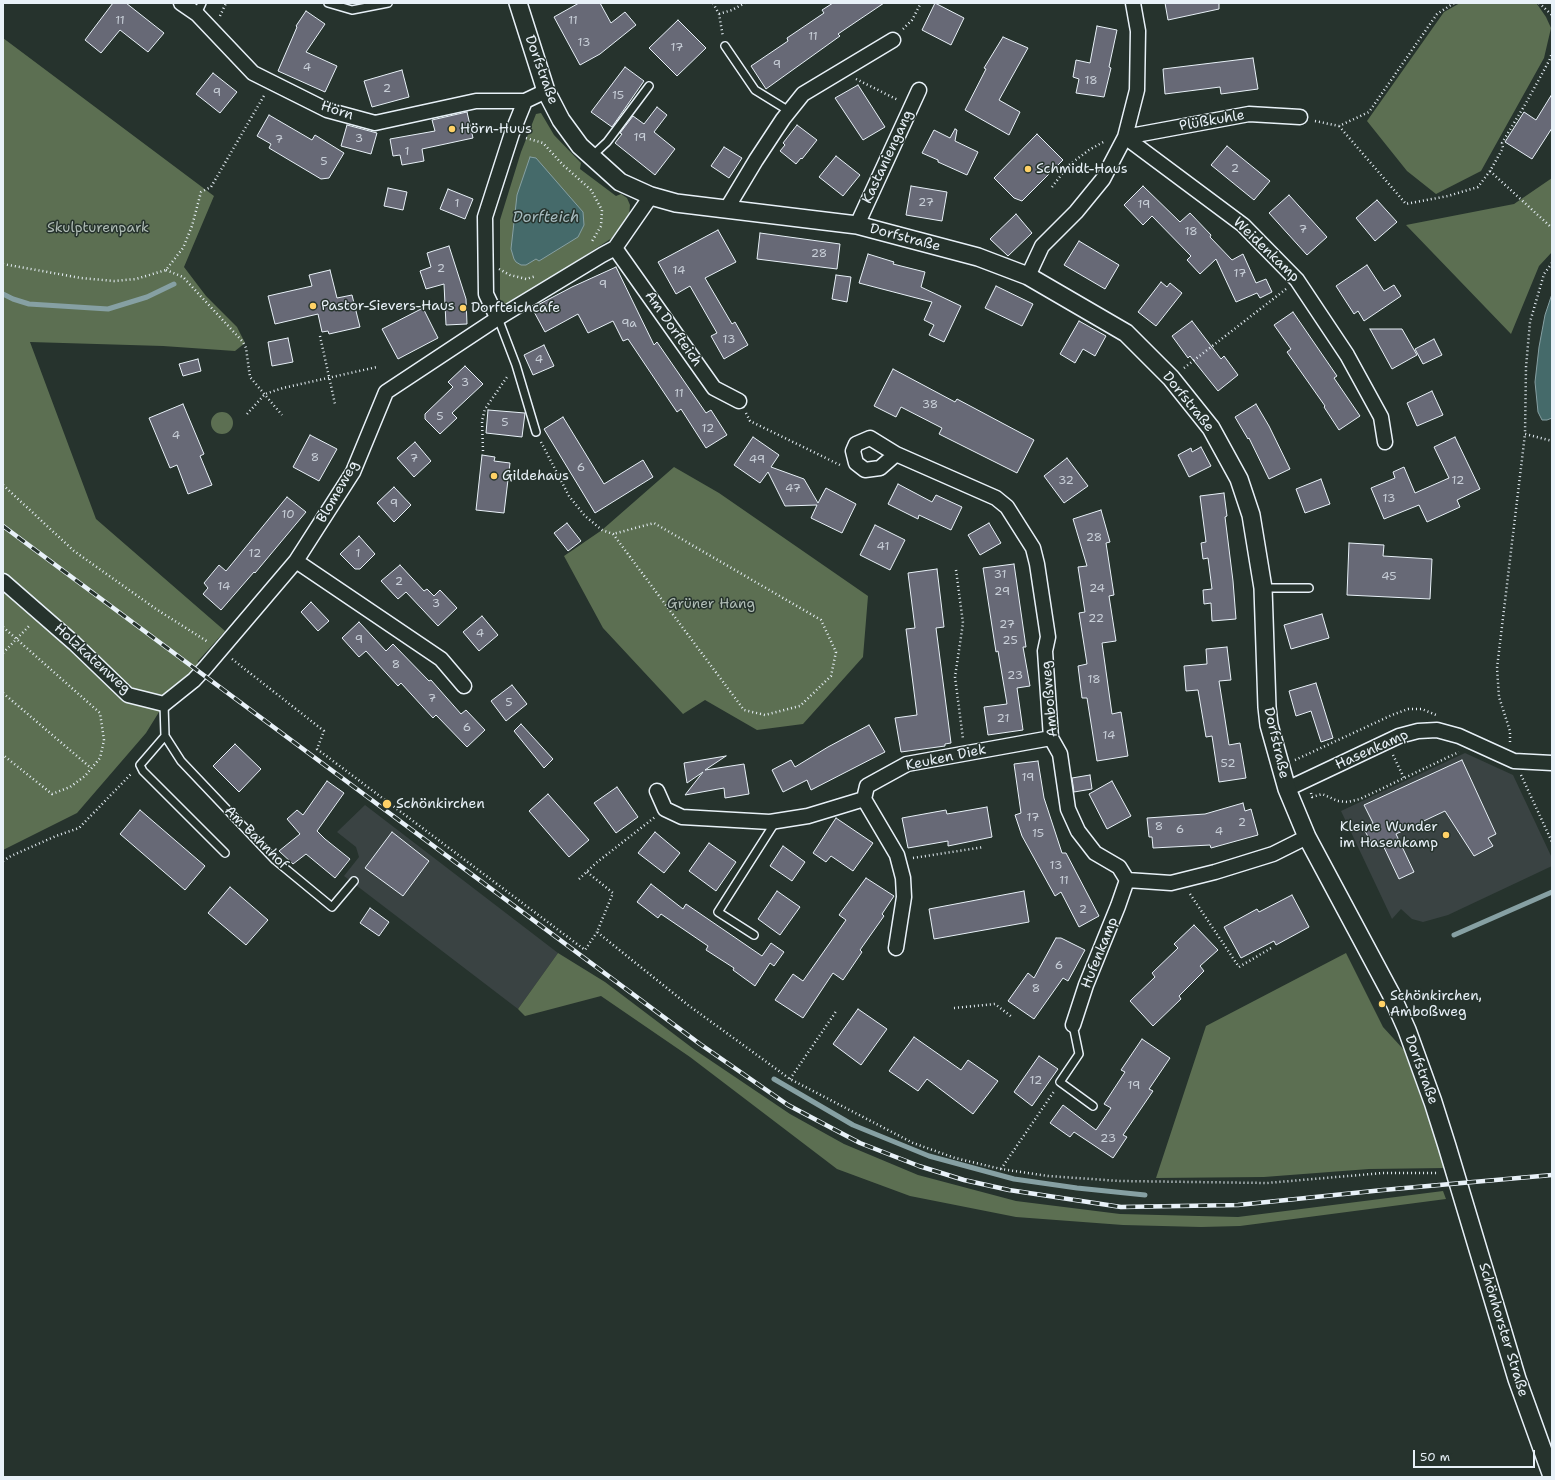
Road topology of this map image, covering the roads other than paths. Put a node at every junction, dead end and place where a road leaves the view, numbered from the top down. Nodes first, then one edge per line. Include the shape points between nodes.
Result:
1 (181, 3) edge
2 (328, 3) edge
3 (388, 3) edge
4 (518, 3) edge
5 (1133, 3) edge
6 (199, 9) edge
7 (893, 40) road end
8 (725, 46) road end
9 (649, 86) dead end
10 (919, 90) dead end
11 (546, 91) junction
12 (525, 101) junction
13 (789, 111) junction
14 (1300, 118) road end
15 (1125, 137) junction
16 (592, 156) junction
17 (651, 196) junction
18 (726, 210) junction
19 (857, 225) junction
20 (615, 248) junction
21 (1028, 276) junction
22 (497, 316) junction
23 (739, 401) dead end
24 (536, 432) road end
25 (1385, 442) dead end
26 (896, 454) junction
27 (296, 561) junction
28 (3, 581) edge
29 (1263, 588) junction
30 (1310, 588) dead end
31 (464, 686) dead end
32 (164, 704) junction
33 (165, 736) junction
34 (1051, 738) junction
35 (1552, 763) edge
36 (1287, 789) junction
37 (657, 791) dead end
38 (864, 799) junction
39 (776, 821) junction
40 (1307, 837) junction
41 (225, 853) dead end
42 (1126, 880) junction
43 (354, 881) dead end
44 (754, 935) dead end
45 (896, 948) dead end
46 (1073, 1025) joint
47 (1093, 1106) dead end
48 (1456, 1177) joint
49 (1552, 1476) edge

1 - 6 street, Hörn
2 - 3 lane via 352,10
4 - 11 street, Dorfstraße
5 - 15 street via 1138,30 1137,90
6 - 12 street, Hörn via 253,73 327,110 375,123 476,101
7 - 13 street via 803,94
8 - 13 lane via 755,90
9 - 16 lane via 607,142
10 - 19 street, Kastaniengang
11 - 12 street
11 - 16 street, Dorfstraße via 561,120 580,146
12 - 22 street via 485,217 486,294
13 - 18 street
14 - 15 street, Plüßkuhle via 1249,114
15 - 21 street via 1103,179 1076,212 1042,246
15 - 25 street, Weidenkamp via 1243,225 1297,280 1347,355 1381,417
16 - 17 street, Dorfstraße via 620,182
17 - 18 street, Dorfstraße via 676,204
17 - 20 street
18 - 19 street, Dorfstraße
19 - 21 street, Dorfstraße via 978,257
20 - 22 street
20 - 23 street, Am Dorfteich via 714,388
21 - 29 street, Dorfstraße via 1126,333 1171,378 1210,428 1239,479 1251,515
22 - 24 lane via 516,365
22 - 27 street, Blomeweg via 386,392 353,472
26 - 26 street, Amboßweg via 870,438 856,444 853,451 856,463 865,470 880,468
26 - 34 street, Amboßweg via 996,498 1007,507 1033,548 1048,637 1045,651
27 - 31 street via 441,659
27 - 32 street, Blomeweg via 194,680
28 - 32 street, Holzkatenweg via 45,616 128,695
29 - 30 lane
29 - 36 street, Dorfstraße via 1269,725
32 - 33 lane
33 - 41 lane via 140,765 143,771
33 - 43 lane, Am Bahnhof via 181,761 275,860 332,907
34 - 38 street, Keuken Diek via 906,764 867,786
34 - 42 street, Amboßweg via 1060,754 1068,809 1078,831 1094,853 1118,867
35 - 36 street, Hasenkamp via 1514,761 1459,736 1437,730 1418,731 1399,736
36 - 40 street, Dorfstraße
37 - 39 street via 665,809 682,817
38 - 39 street via 808,816
38 - 45 street via 897,855 902,878 904,896
39 - 44 lane via 718,912
40 - 42 street via 1273,854 1171,883
40 - 48 street, Dorfstraße via 1391,994 1407,1030
42 - 46 street, Hufenkamp
46 - 47 lane via 1079,1054 1060,1082
48 - 49 street, Schönhorster Straße via 1517,1379

